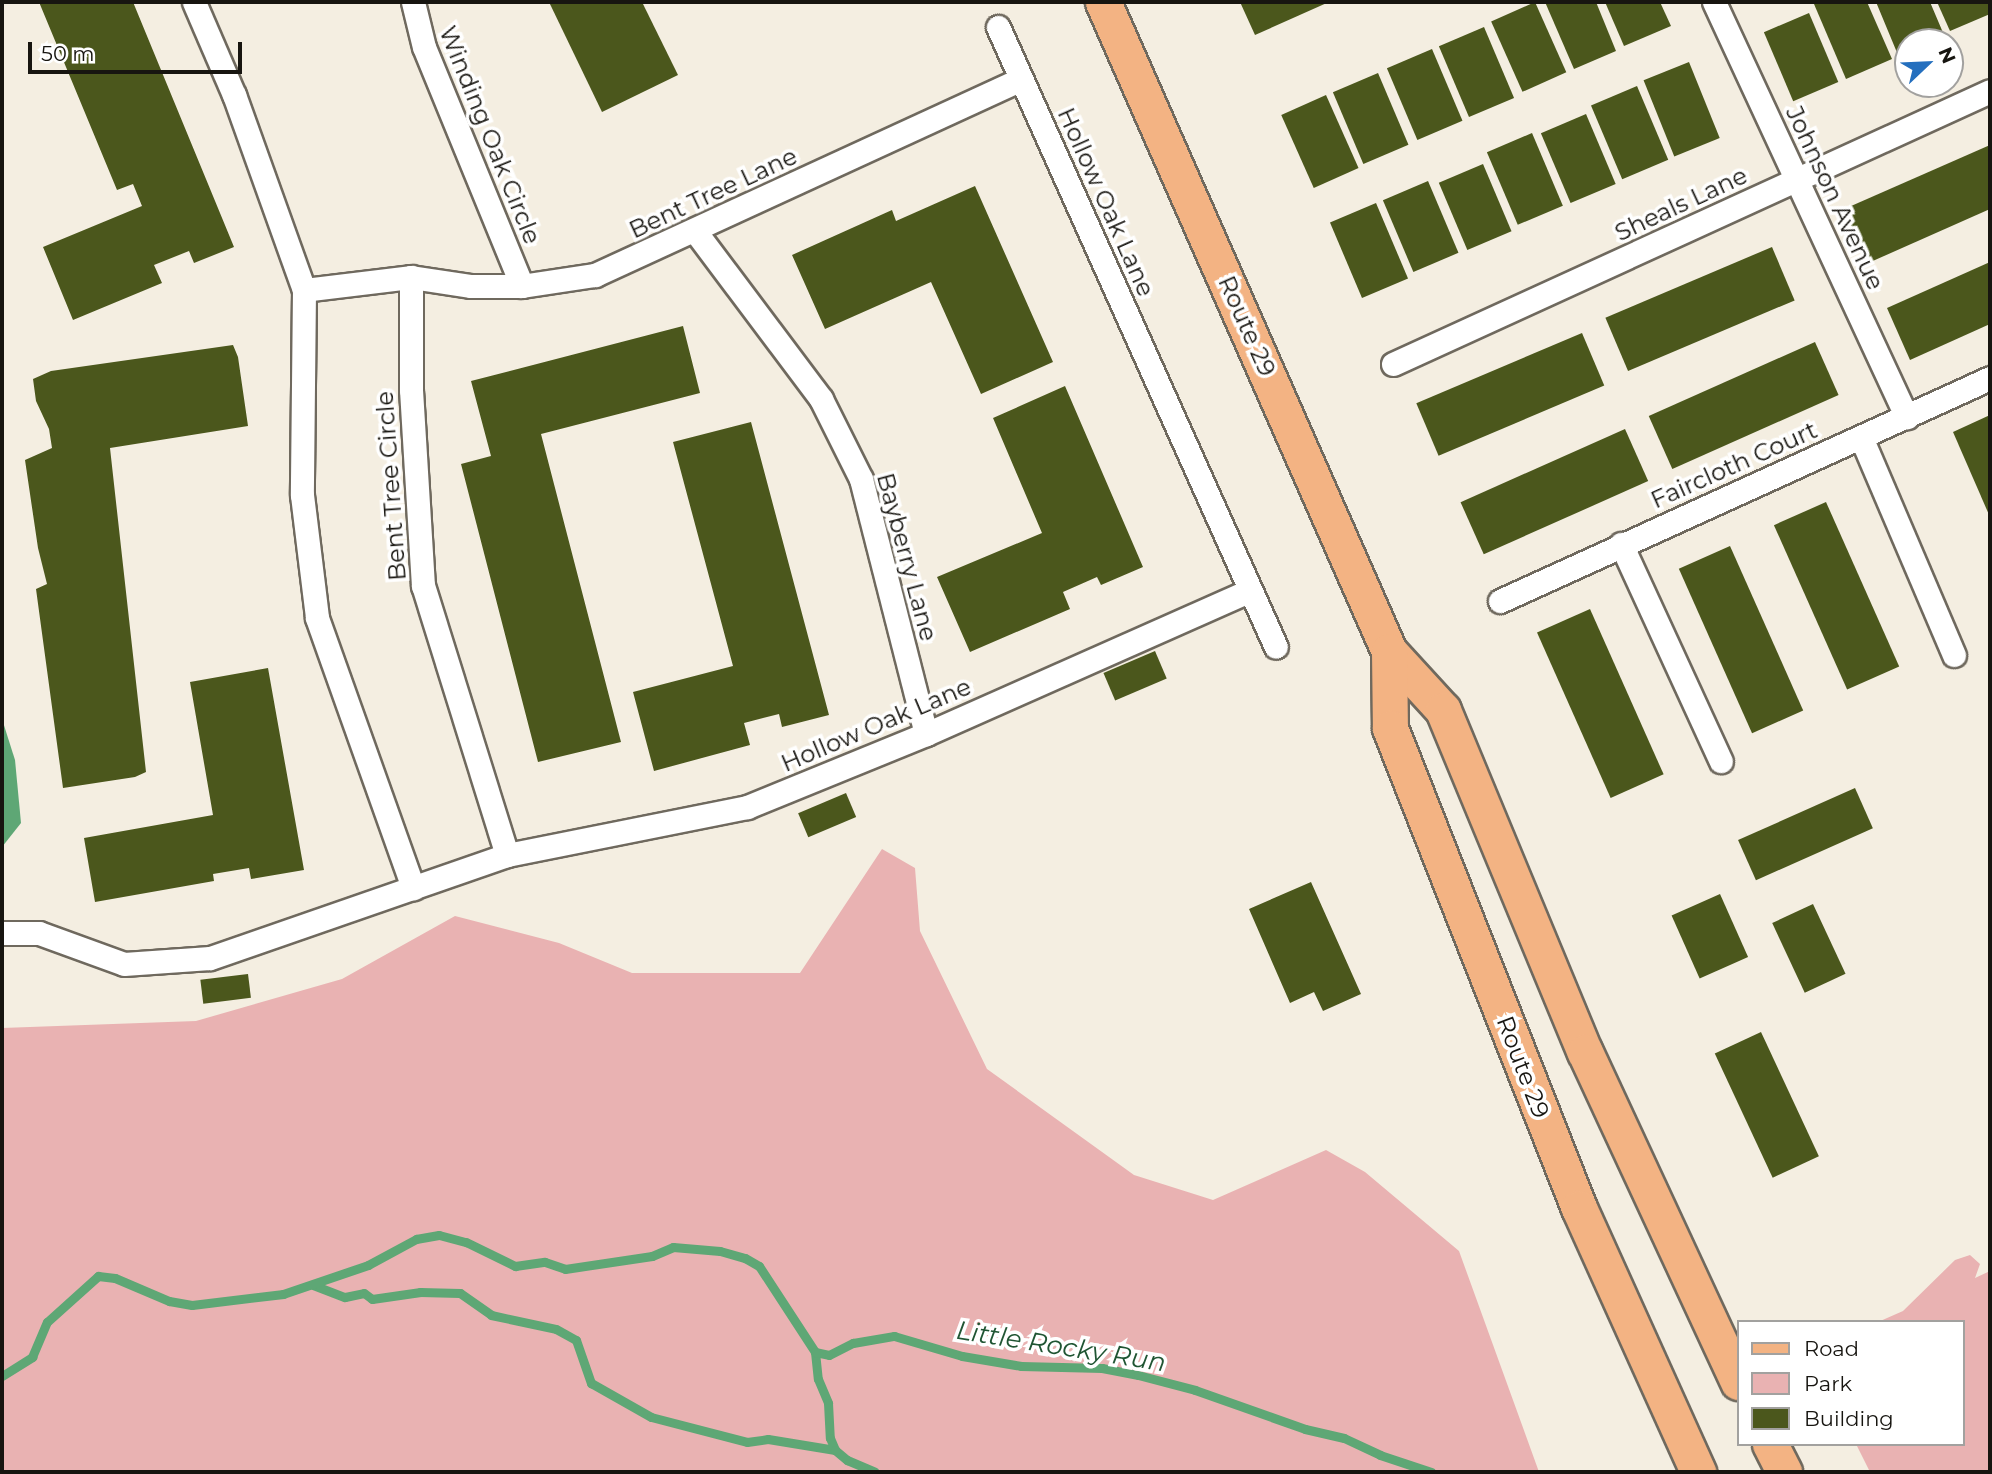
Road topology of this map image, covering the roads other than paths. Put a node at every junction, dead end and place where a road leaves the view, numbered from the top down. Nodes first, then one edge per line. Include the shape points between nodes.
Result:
1 (194, 2) edge
2 (412, 2) edge
3 (1102, 2) edge
4 (1714, 2) edge
5 (998, 27) dead end
6 (1021, 79) junction
7 (1990, 90) edge
8 (1798, 179) junction
9 (695, 231) junction
10 (411, 276) junction
11 (522, 286) junction
12 (304, 290) junction
13 (1393, 364) dead end
14 (1990, 378) edge
15 (1907, 417) junction
16 (1861, 437) junction
17 (1621, 544) junction
18 (1249, 591) junction
19 (1500, 601) dead end
20 (1276, 647) dead end
21 (1389, 651) junction
22 (1954, 655) dead end
23 (926, 734) junction
24 (1721, 761) dead end
25 (507, 855) junction
26 (413, 888) junction
27 (2, 933) edge
28 (1736, 1378) edge
29 (1771, 1446) edge
30 (1695, 1466) edge
31 (1784, 1472) edge

1 - 12 street via 234,95
2 - 11 street, Winding Oak Circle via 424,47
3 - 21 main road, Route 29
4 - 8 street, Johnson Avenue
5 - 6 street, Hollow Oak Lane
6 - 9 street, Bent Tree Lane
6 - 18 street, Hollow Oak Lane
7 - 8 street, Sheals Lane
8 - 13 street, Sheals Lane
8 - 15 street, Johnson Avenue
9 - 11 street, Bent Tree Lane via 594,275
9 - 23 street, Bayberry Lane via 821,399 861,479
10 - 11 street, Bent Tree Lane via 471,286
10 - 12 street
10 - 25 street, Bent Tree Circle via 411,390 423,586
12 - 26 street via 302,495 317,618
14 - 15 street, Faircloth Court
15 - 16 street, Faircloth Court
16 - 17 street, Faircloth Court
16 - 22 street
17 - 19 street, Faircloth Court
17 - 24 street
18 - 20 street, Hollow Oak Lane
18 - 23 street, Hollow Oak Lane
21 - 28 main road, Route 29 via 1443,710 1585,1052
21 - 30 main road, Route 29 via 1391,728 1579,1208
23 - 25 street, Hollow Oak Lane via 747,807
25 - 26 street
26 - 27 street via 211,958 124,964 39,933
29 - 31 main road

